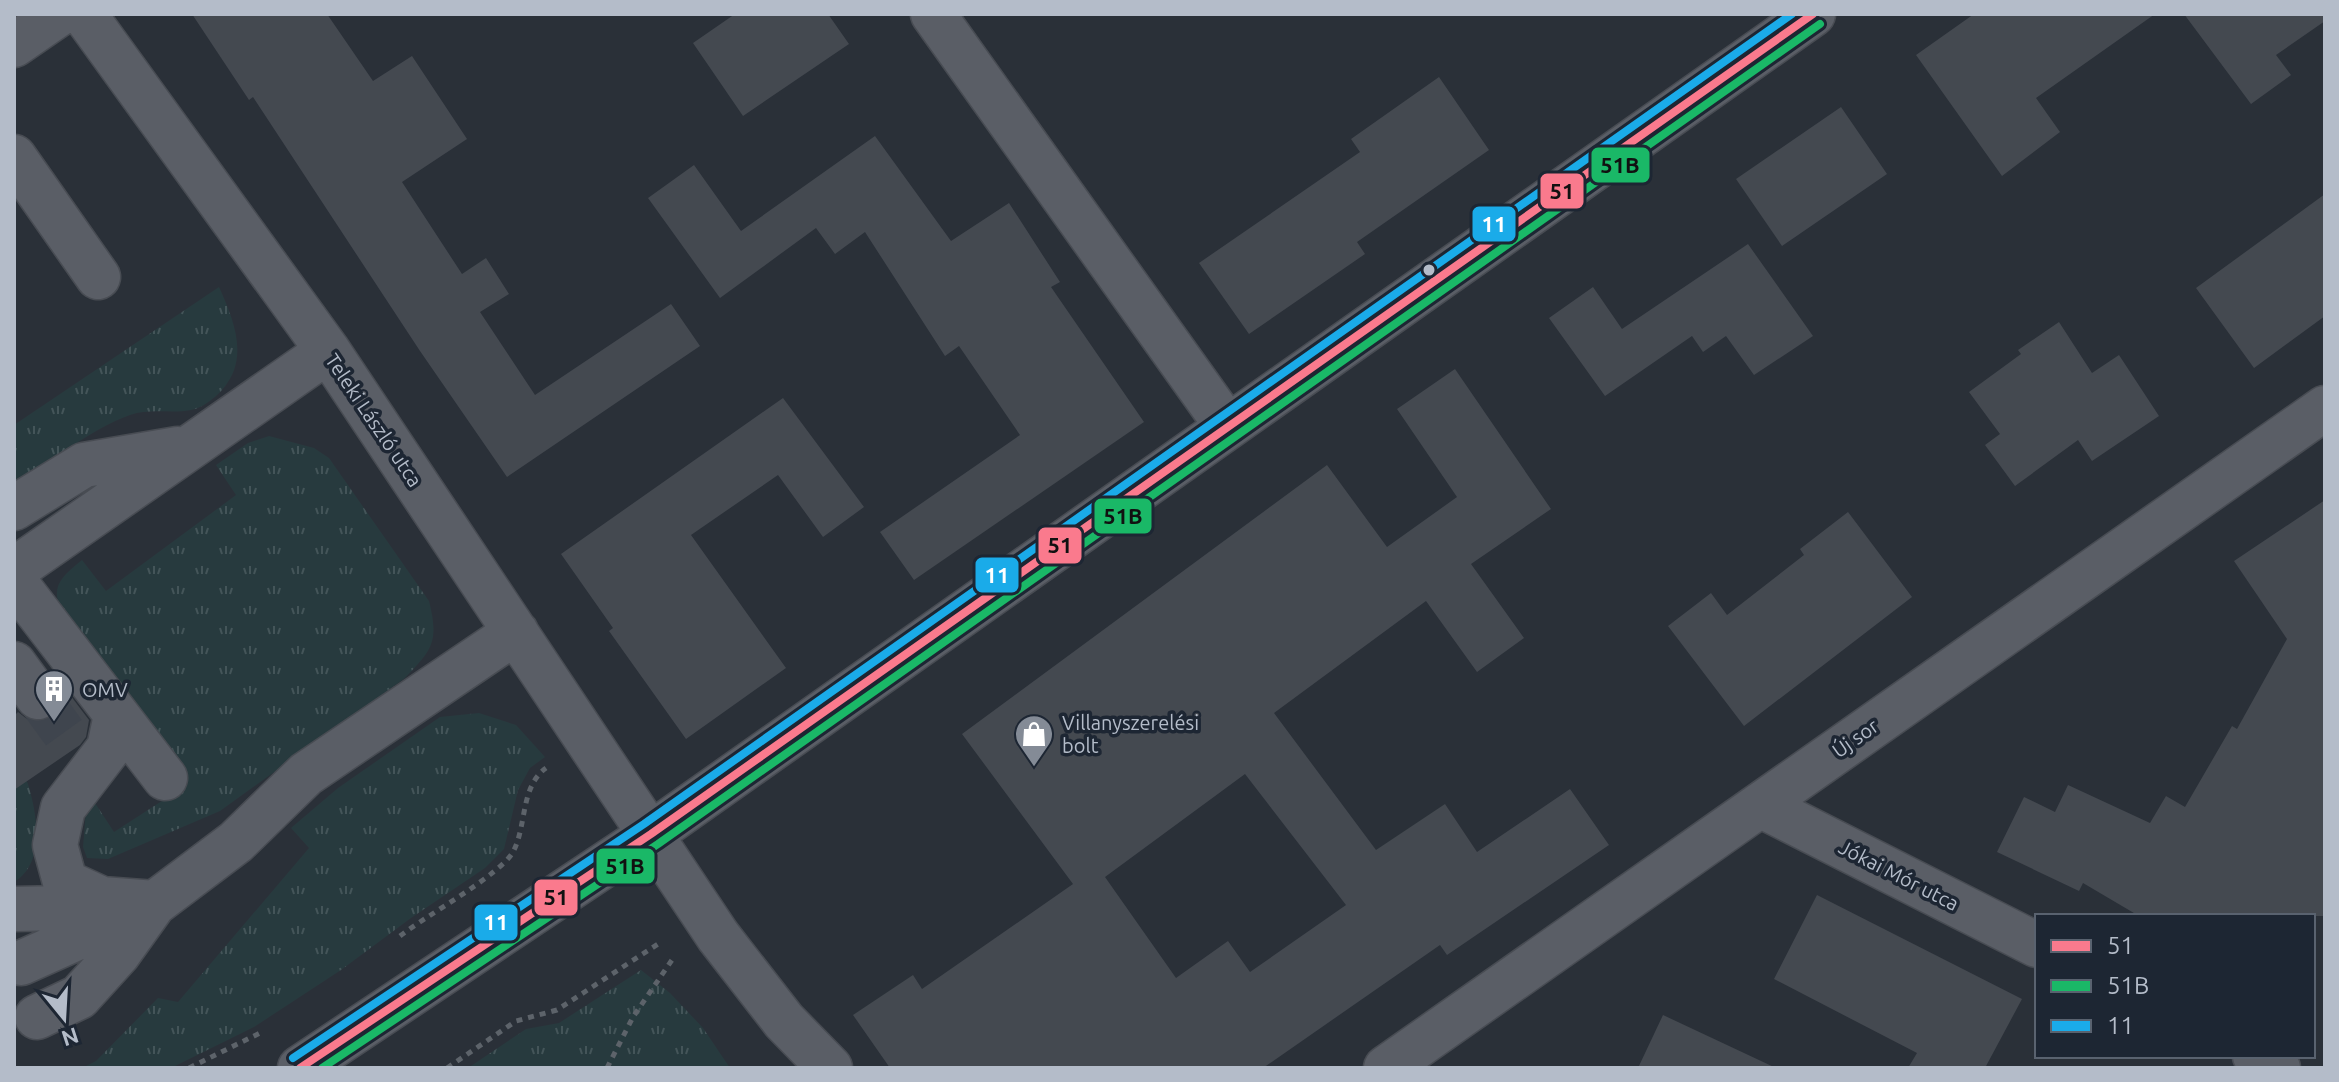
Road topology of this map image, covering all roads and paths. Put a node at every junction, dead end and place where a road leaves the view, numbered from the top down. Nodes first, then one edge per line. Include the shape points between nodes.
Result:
1 (59, 14) edge
2 (84, 14) edge
3 (933, 14) edge
4 (1813, 14) edge
5 (14, 45) edge
6 (14, 157) edge
7 (98, 277) dead end
8 (328, 351) junction
9 (2325, 408) edge
10 (1227, 426) junction
11 (189, 447) junction
12 (14, 508) edge
13 (14, 570) edge
14 (14, 581) edge
15 (516, 632) junction
16 (116, 715) junction
17 (587, 738) junction
18 (165, 778) dead end
19 (1760, 805) junction
20 (651, 834) junction
21 (155, 903) junction
22 (14, 909) edge
23 (704, 914) junction
24 (390, 944) dead end
25 (2035, 944) edge
26 (21, 963) dead end
27 (37, 1017) dead end
28 (277, 1023) dead end
29 (2259, 1058) edge
30 (189, 1068) edge
31 (300, 1068) edge
32 (447, 1068) edge
33 (607, 1068) edge
34 (830, 1068) edge
35 (1386, 1068) edge
36 (2278, 1068) edge

1 - 5 street
2 - 8 street, Teleki László utca
3 - 10 street
4 - 10 street
6 - 7 street
8 - 11 street
8 - 15 street, Teleki László utca
9 - 19 street, Új sor
10 - 20 street
11 - 12 street via 84,465
11 - 13 street
14 - 16 street
15 - 17 street, Teleki László utca
15 - 21 street via 306,774 236,842
16 - 18 street
16 - 21 street via 109,748 69,774 55,845 65,882 102,899
17 - 20 street, Teleki László utca
17 - 24 path via 541,772 528,794 512,854
19 - 25 street, Jókai Mór utca
19 - 35 street, Új sor
20 - 23 street, Teleki László utca
20 - 31 street
21 - 22 street
21 - 26 street
21 - 27 street via 79,997
23 - 32 path via 557,1010 516,1021
23 - 33 path via 633,1017
23 - 34 street, Teleki László utca via 784,1021
28 - 30 path
29 - 36 street

